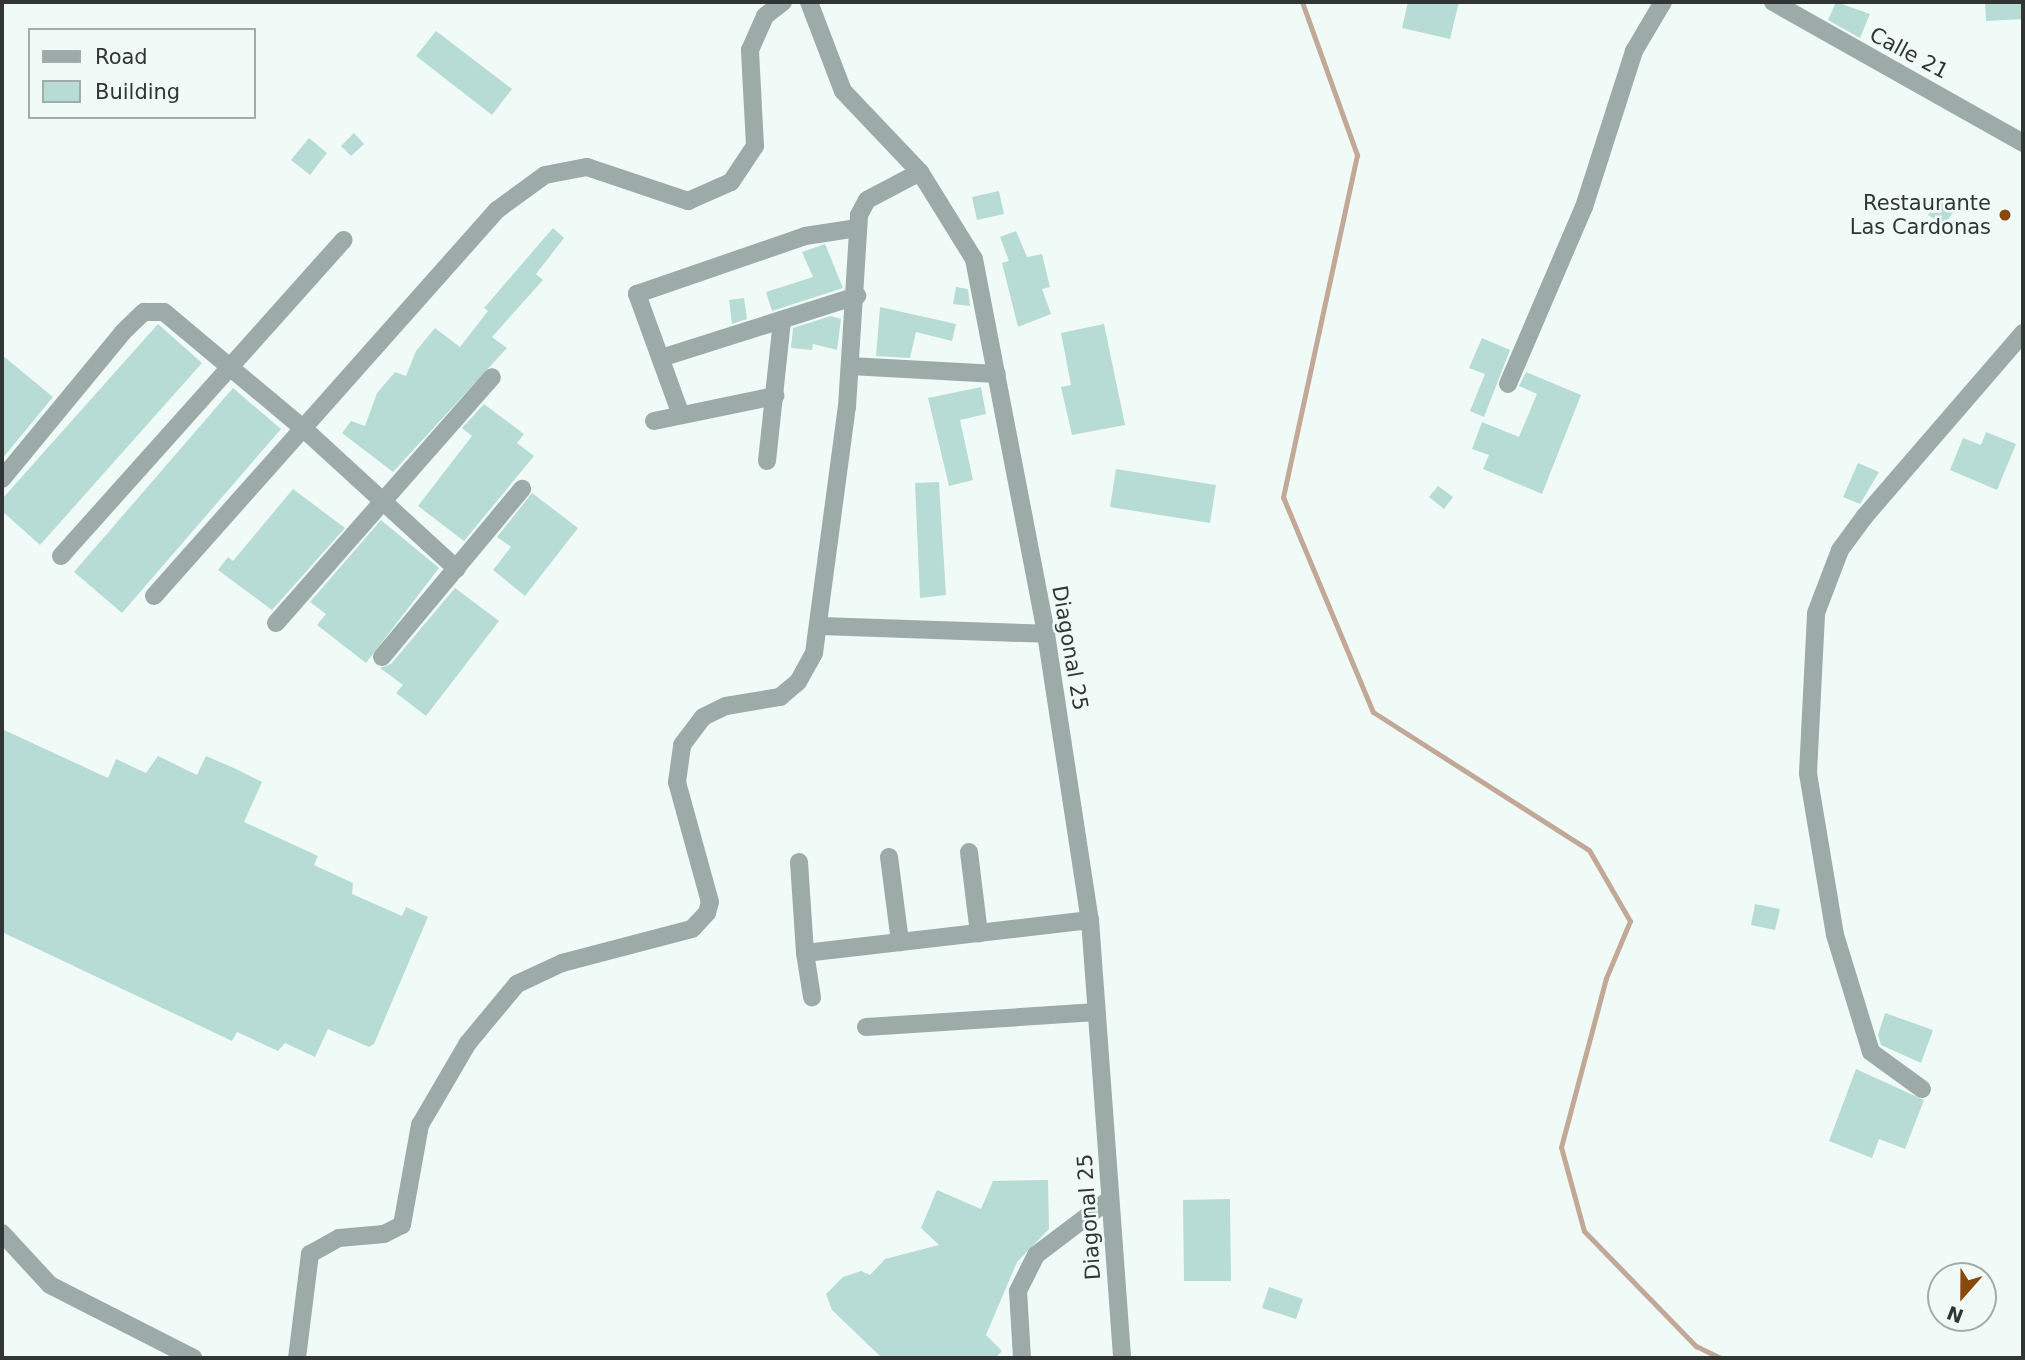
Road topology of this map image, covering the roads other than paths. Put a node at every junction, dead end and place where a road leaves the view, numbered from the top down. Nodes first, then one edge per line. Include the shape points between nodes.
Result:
1 (783, 2) edge
2 (809, 2) edge
3 (1663, 2) edge
4 (1773, 2) edge
5 (2023, 143) edge
6 (920, 172) junction
7 (857, 228) junction
8 (344, 240) dead end
9 (857, 296) junction
10 (782, 320) junction
11 (2023, 333) edge
12 (661, 358) junction
13 (850, 366) junction
14 (232, 367) junction
15 (997, 374) junction
16 (492, 377) dead end
17 (1508, 384) dead end
18 (775, 396) junction
19 (681, 415) junction
20 (654, 421) dead end
21 (304, 429) junction
22 (767, 461) dead end
23 (2, 479) edge
24 (522, 489) dead end
25 (382, 500) junction
26 (61, 556) dead end
27 (457, 569) junction
28 (154, 596) dead end
29 (276, 623) dead end
30 (821, 626) junction
31 (1046, 634) junction
32 (383, 657) dead end
33 (969, 852) dead end
34 (889, 857) dead end
35 (799, 862) dead end
36 (1090, 920) junction
37 (979, 933) junction
38 (900, 942) junction
39 (805, 953) junction
40 (812, 997) dead end
41 (1097, 1012) junction
42 (866, 1027) dead end
43 (1922, 1089) dead end
44 (1110, 1199) junction
45 (2, 1233) edge
46 (193, 1358) edge
47 (297, 1358) edge
48 (1022, 1358) edge
49 (1122, 1358) edge

1 - 21 street via 765,16 750,50 755,146 731,182 688,201 587,167 545,175 497,211
2 - 6 street, Diagonal 25 via 843,90
3 - 17 street via 1634,51 1576,228
4 - 5 street, Calle 21
6 - 7 street via 867,200
6 - 15 street, Diagonal 25 via 974,259
7 - 9 street
7 - 12 street via 806,236 637,294
8 - 14 street
9 - 10 street
9 - 13 street
10 - 12 street
10 - 18 street
11 - 43 street via 1840,550 1816,613 1808,773 1835,935 1871,1052
12 - 19 street
13 - 15 street
13 - 30 street
14 - 21 street
14 - 23 street via 164,313 144,312
14 - 26 street
15 - 31 street, Diagonal 25
16 - 25 street
18 - 19 street
18 - 22 street
19 - 20 street
21 - 25 street
21 - 28 street
24 - 27 street
25 - 27 street
25 - 29 street
27 - 32 street
30 - 31 street
30 - 47 street via 798,682 780,696 726,706 703,717 682,746 677,782 710,902 707,913 692,929 562,963 517,984 468,1043 419,1125 402,1225 384,1234 322,1244 310,1254
31 - 36 street, Diagonal 25
33 - 37 street
34 - 38 street
35 - 39 street
36 - 37 street
36 - 41 street, Diagonal 25
37 - 38 street
38 - 39 street
39 - 40 street
41 - 42 street
41 - 44 street, Diagonal 25
44 - 48 street via 1036,1255 1018,1291
44 - 49 street, Diagonal 25
45 - 46 street via 50,1285

